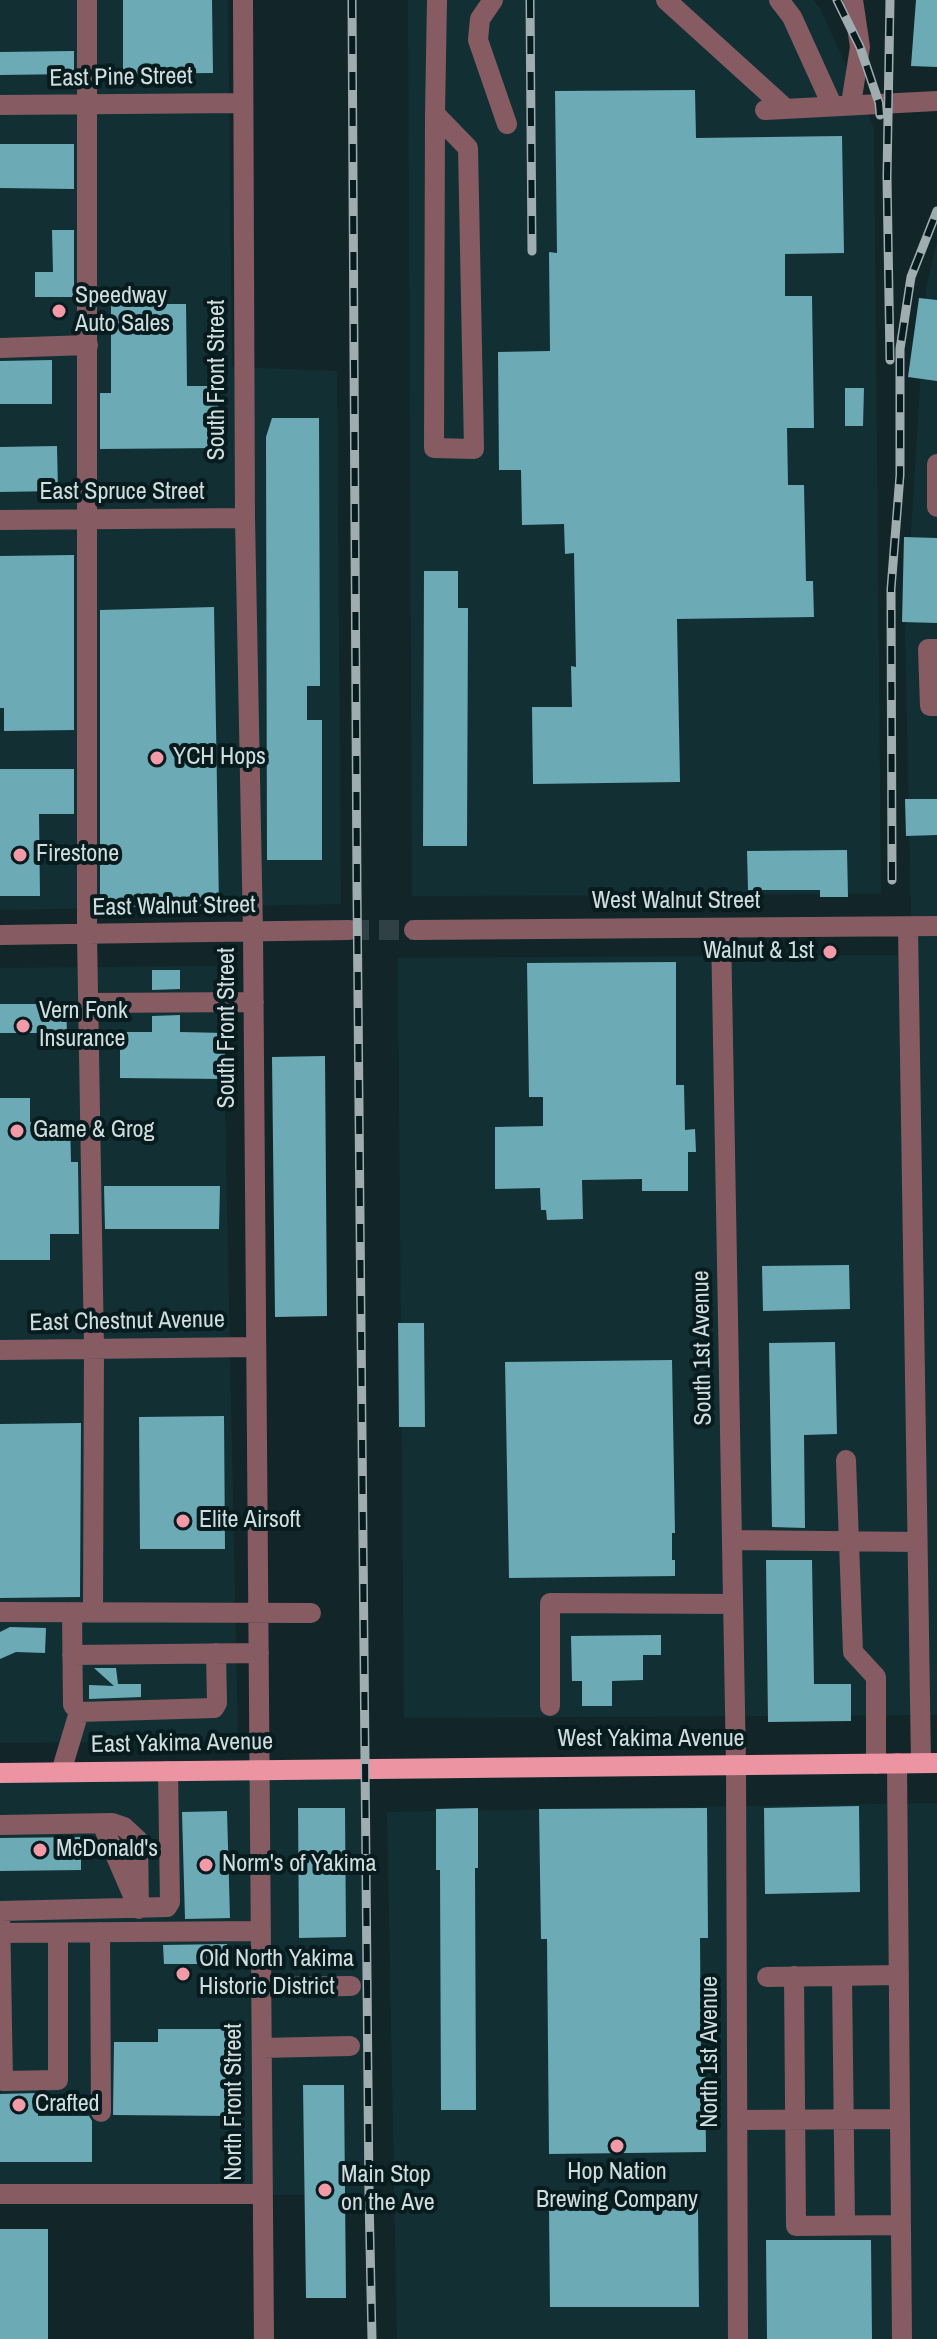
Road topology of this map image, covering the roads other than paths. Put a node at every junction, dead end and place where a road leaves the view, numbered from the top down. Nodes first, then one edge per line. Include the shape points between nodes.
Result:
1 (87, 0) edge
2 (243, 0) edge
3 (437, 0) edge
4 (493, 0) edge
5 (666, 0) edge
6 (779, 0) edge
7 (853, 0) edge
8 (937, 101) edge
9 (243, 103) junction
10 (0, 105) edge
11 (88, 105) junction
12 (841, 105) junction
13 (435, 114) junction
14 (507, 124) dead end
15 (88, 345) junction
16 (0, 348) edge
17 (937, 464) edge
18 (937, 507) edge
19 (245, 518) junction
20 (88, 519) junction
21 (0, 520) edge
22 (937, 649) edge
23 (937, 706) edge
24 (937, 926) edge
25 (908, 927) junction
26 (721, 929) junction
27 (349, 930) tunnel mouth
28 (414, 930) tunnel mouth
29 (253, 932) junction
30 (87, 934) junction
31 (0, 935) edge
32 (254, 1002) junction
33 (89, 1003) junction
34 (255, 1347) junction
35 (94, 1349) junction
36 (0, 1350) edge
37 (846, 1460) dead end
38 (732, 1540) junction
39 (849, 1541) junction
40 (917, 1542) junction
41 (733, 1604) junction
42 (0, 1612) edge
43 (72, 1612) junction
44 (93, 1612) junction
45 (258, 1612) junction
46 (311, 1613) dead end
47 (216, 1653) junction
48 (259, 1653) junction
49 (72, 1655) junction
50 (550, 1706) dead end
51 (79, 1712) junction
52 (897, 1763) junction
53 (929, 1763) edge
54 (876, 1764) junction
55 (736, 1765) junction
56 (260, 1768) junction
57 (365, 1768) joint
58 (168, 1771) junction
59 (61, 1772) junction
60 (0, 1773) edge
61 (0, 1825) edge
62 (139, 1909) junction
63 (0, 1911) edge
64 (261, 1931) junction
65 (100, 1932) junction
66 (0, 1933) edge
67 (58, 1933) junction
68 (899, 1975) junction
69 (794, 1976) junction
70 (842, 1976) junction
71 (767, 1977) dead end
72 (351, 1986) dead end
73 (261, 1987) junction
74 (350, 2046) dead end
75 (262, 2048) junction
76 (101, 2112) dead end
77 (795, 2119) junction
78 (844, 2119) junction
79 (900, 2119) junction
80 (738, 2120) junction
81 (0, 2194) edge
82 (262, 2194) junction
83 (845, 2225) junction
84 (901, 2225) junction
85 (264, 2339) edge
86 (738, 2339) edge
87 (902, 2339) edge

1 - 11 street
2 - 9 street, South Front Street
3 - 13 street
4 - 14 street via 480,19 478,40
5 - 12 street via 775,109
6 - 12 street
7 - 12 street via 860,47
8 - 12 street
9 - 11 street, East Pine Street
9 - 19 street, South Front Street
10 - 11 street, East Pine Street
11 - 15 street
13 - 13 street via 434,448 474,449 468,148
15 - 16 street
15 - 20 street
17 - 18 street
19 - 20 street, East Spruce Street
19 - 29 street, South Front Street
20 - 21 street, East Spruce Street
20 - 30 street
22 - 23 street via 928,649 930,706
24 - 25 street, West Walnut Street
25 - 26 street, West Walnut Street
25 - 40 street
26 - 28 street, West Walnut Street
26 - 38 street, South 1st Avenue
27 - 29 street, East Walnut Street
29 - 30 street, East Walnut Street
29 - 32 street, South Front Street
30 - 31 street, East Walnut Street
30 - 33 street
32 - 33 street
32 - 34 street, South Front Street
33 - 35 street
34 - 35 street, East Chestnut Avenue
34 - 45 street, South Front Street
35 - 36 street, East Chestnut Avenue
35 - 44 street
37 - 39 street
38 - 39 street
38 - 41 street, South 1st Avenue
39 - 40 street
39 - 54 street via 853,1652 876,1677
40 - 53 street
41 - 50 street via 550,1603
41 - 55 street, South 1st Avenue
42 - 43 street
43 - 44 street
43 - 49 street
44 - 45 street
45 - 46 street
45 - 48 street, South Front Street
47 - 48 street
47 - 49 street
47 - 51 street via 217,1703 210,1710
48 - 56 street, South Front Street
49 - 51 street via 73,1705
51 - 59 street
52 - 53 main road, West Yakima Avenue
52 - 54 main road, West Yakima Avenue
52 - 68 street
54 - 55 main road, West Yakima Avenue
55 - 57 main road, West Yakima Avenue
55 - 80 street, North 1st Avenue
56 - 57 main road, East Yakima Avenue
56 - 58 main road, East Yakima Avenue
56 - 64 street, North Front Street
58 - 59 main road, East Yakima Avenue
58 - 62 street via 170,1902 163,1909
59 - 60 main road, East Yakima Avenue
61 - 62 street via 124,1827 138,1840
62 - 63 street
63 - 66 street
64 - 65 street
64 - 73 street, North Front Street
65 - 67 street
65 - 76 street
66 - 67 street
66 - 67 street via 3,2081 58,2080
68 - 70 street
68 - 79 street
69 - 70 street
69 - 71 street
69 - 77 street
70 - 78 street
72 - 73 street
73 - 75 street, North Front Street
74 - 75 street
75 - 82 street, North Front Street
77 - 78 street
77 - 80 street
77 - 83 street via 796,2226
78 - 79 street
78 - 83 street
79 - 84 street
80 - 86 street, North 1st Avenue
81 - 82 street
82 - 85 street, North Front Street
83 - 84 street
84 - 87 street

